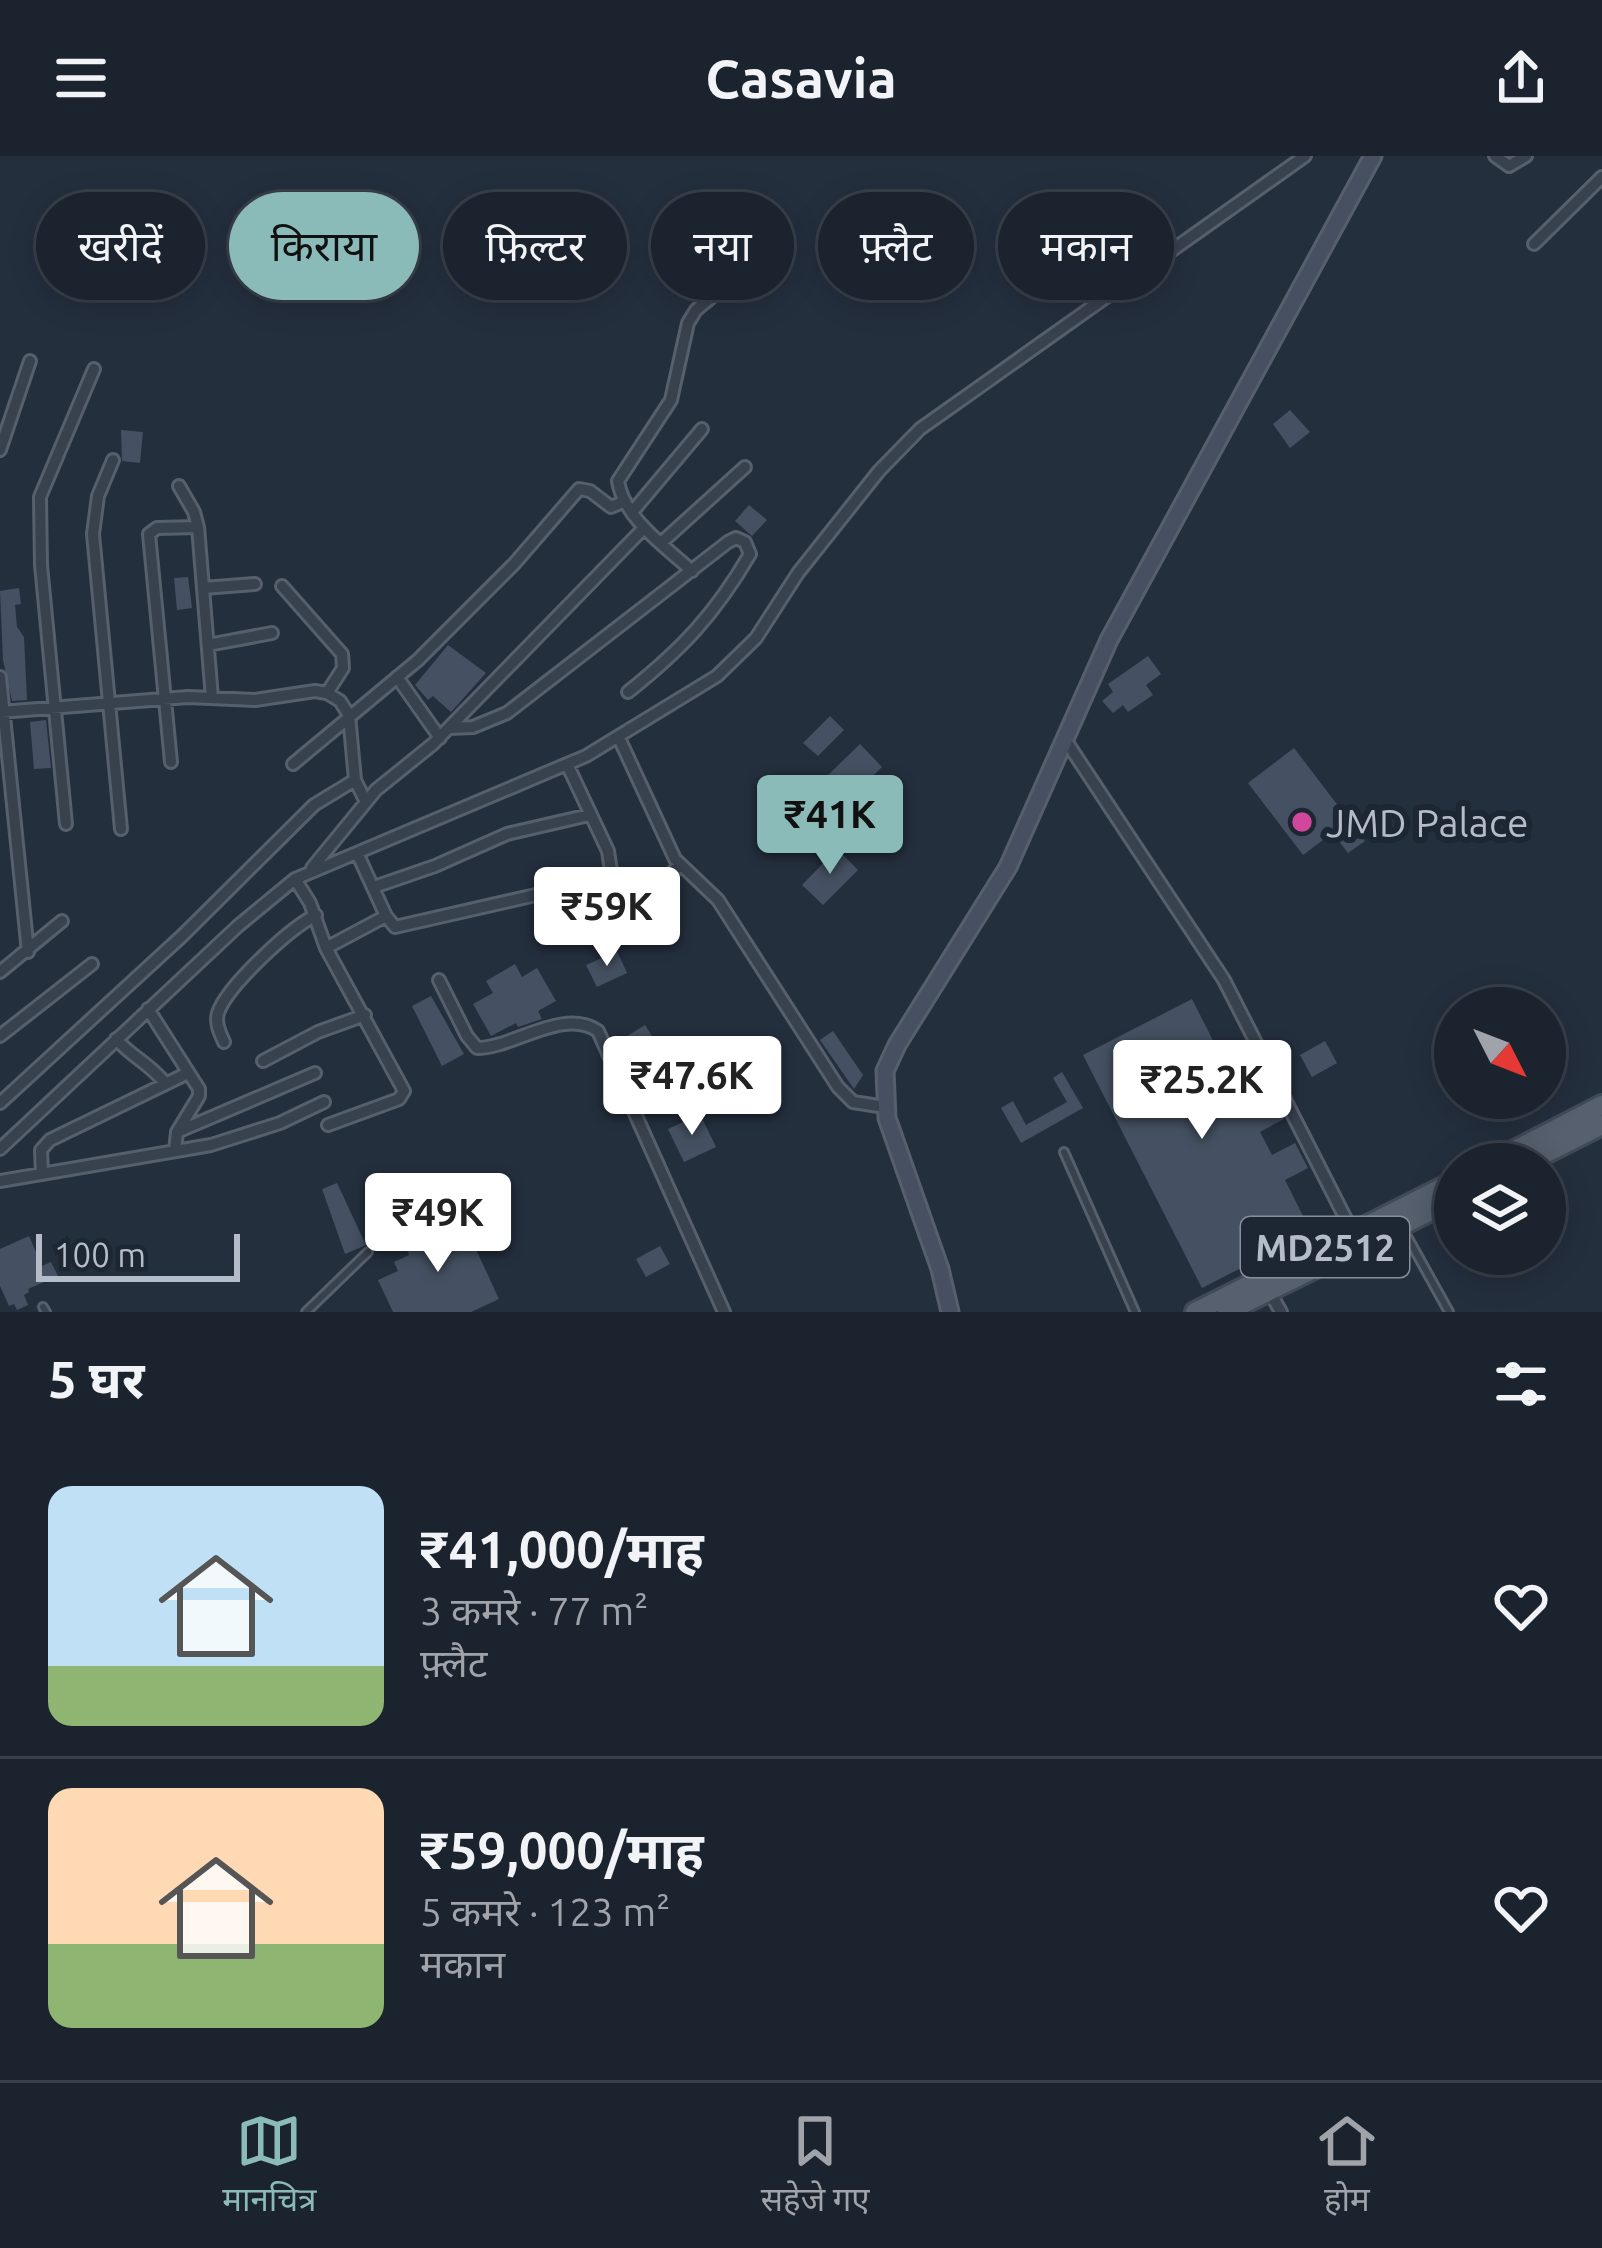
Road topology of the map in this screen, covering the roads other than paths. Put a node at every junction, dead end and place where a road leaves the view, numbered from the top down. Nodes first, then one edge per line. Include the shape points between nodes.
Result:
1 (1305, 156) edge
2 (1373, 156) edge
3 (1496, 156) edge
4 (1526, 156) edge
5 (1602, 177) edge
6 (1534, 244) dead end
7 (707, 300) edge
8 (30, 361) dead end
9 (94, 369) dead end
10 (702, 429) dead end
11 (0, 450) edge
12 (113, 460) dead end
13 (746, 467) dead end
14 (178, 486) dead end
15 (629, 506) junction
16 (198, 527) junction
17 (644, 528) junction
18 (661, 543) junction
19 (692, 571) junction
20 (255, 584) dead end
21 (282, 586) dead end
22 (203, 588) junction
23 (272, 633) dead end
24 (208, 645) junction
25 (0, 677) edge
26 (397, 677) junction
27 (628, 692) dead end
28 (327, 693) junction
29 (212, 698) junction
30 (163, 699) junction
31 (109, 703) junction
32 (56, 707) junction
33 (1, 712) edge
34 (349, 715) junction
35 (444, 733) junction
36 (619, 738) junction
37 (1066, 741) junction
38 (171, 762) dead end
39 (293, 764) dead end
40 (568, 764) junction
41 (355, 780) junction
42 (366, 802) junction
43 (589, 815) junction
44 (66, 824) dead end
45 (121, 829) dead end
46 (358, 855) junction
47 (310, 870) junction
48 (675, 872) junction
49 (295, 879) junction
50 (613, 884) junction
51 (374, 887) junction
52 (316, 915) junction
53 (387, 920) junction
54 (62, 921) dead end
55 (326, 948) junction
56 (28, 952) junction
57 (92, 964) dead end
58 (0, 972) edge
59 (439, 980) dead end
60 (148, 1009) junction
61 (365, 1015) junction
62 (0, 1036) edge
63 (116, 1039) junction
64 (224, 1042) dead end
65 (263, 1060) dead end
66 (188, 1072) junction
67 (314, 1073) dead end
68 (165, 1083) junction
69 (324, 1102) dead end
70 (0, 1103) edge
71 (1602, 1106) edge
72 (885, 1107) junction
73 (1602, 1125) edge
74 (328, 1126) dead end
75 (177, 1132) junction
76 (1529, 1143) edge
77 (1566, 1143) edge
78 (0, 1149) edge
79 (175, 1151) junction
80 (1064, 1152) dead end
81 (42, 1174) junction
82 (0, 1181) edge
83 (1434, 1192) edge
84 (1434, 1210) edge
85 (1401, 1226) junction
86 (1353, 1233) junction
87 (368, 1252) dead end
88 (1269, 1291) junction
89 (306, 1312) edge
90 (724, 1312) edge
91 (950, 1312) edge
92 (1135, 1312) edge
93 (1196, 1312) edge
94 (1227, 1312) edge
95 (1281, 1312) edge
96 (1449, 1312) edge

1 - 36 street via 943,410 879,471 738,658
2 - 37 street via 1109,640
3 - 4 street via 1509,166
5 - 6 street
7 - 15 street via 688,322 670,400 618,481
8 - 11 street
9 - 32 street via 40,497
10 - 15 street
12 - 31 street via 93,535
13 - 18 street
14 - 16 street
15 - 17 street
15 - 26 street via 611,507 579,490
16 - 22 street
16 - 30 street via 149,534
17 - 18 street
17 - 35 street
18 - 19 street
19 - 27 street via 736,538 749,548 697,632
19 - 35 street via 507,713
20 - 22 street
21 - 28 street via 342,654
22 - 24 street
23 - 24 street
24 - 29 street
25 - 33 street
26 - 34 street
26 - 35 street
28 - 29 street
28 - 34 street
29 - 30 street
30 - 31 street
30 - 38 street
31 - 32 street
31 - 45 street
32 - 33 street
32 - 44 street
33 - 56 street
34 - 39 street
34 - 41 street
35 - 42 street
36 - 40 street
36 - 48 street
37 - 72 street via 1008,867 897,1045 885,1070
37 - 86 street via 1224,980
40 - 43 street
40 - 46 street
41 - 42 street
41 - 70 street via 314,805
42 - 47 street
43 - 50 street via 608,851
43 - 51 street via 507,834
46 - 47 street
46 - 51 street
47 - 49 street
48 - 50 street
48 - 72 street via 718,900 845,1097
49 - 52 street
49 - 60 street
50 - 53 street via 402,926
51 - 53 street
52 - 55 street
52 - 64 street via 262,957 220,1010
53 - 55 street
54 - 56 street
55 - 61 street
56 - 58 street
57 - 62 street
59 - 90 street via 477,1048 558,1026 598,1030
60 - 63 street
60 - 66 street
61 - 65 street
61 - 74 street via 403,1095
63 - 68 street
63 - 78 street
66 - 68 street
66 - 75 street via 199,1096
67 - 75 street
68 - 81 street via 50,1140 41,1150
69 - 79 street via 249,1135
71 - 76 main road
72 - 91 street
73 - 77 main road
75 - 79 street
79 - 81 street
80 - 92 lane
81 - 82 street
83 - 86 main road, MD2512
84 - 85 main road, MD2512
85 - 88 main road, MD2512
85 - 96 lane
86 - 93 main road, MD2512
87 - 89 lane
88 - 94 main road, MD2512
88 - 95 street

